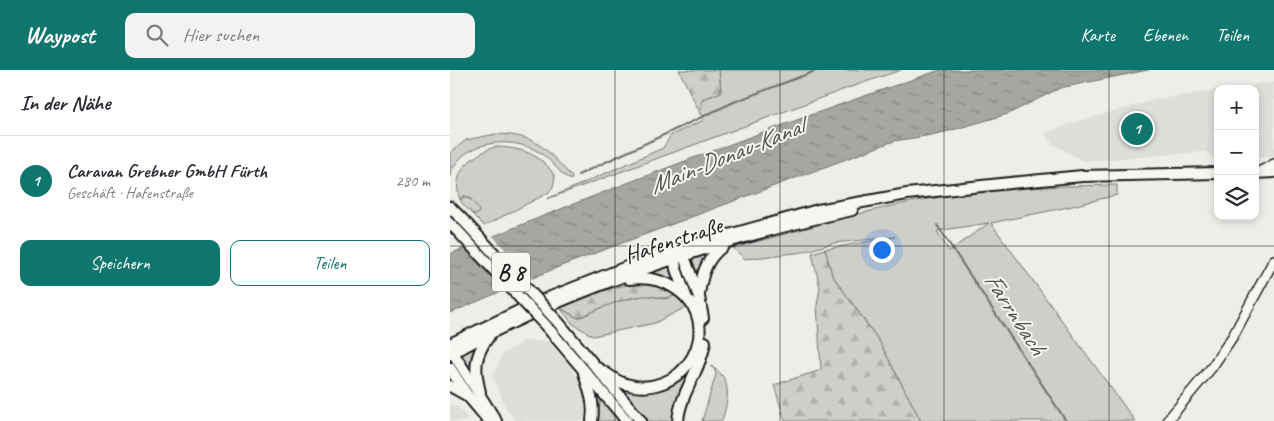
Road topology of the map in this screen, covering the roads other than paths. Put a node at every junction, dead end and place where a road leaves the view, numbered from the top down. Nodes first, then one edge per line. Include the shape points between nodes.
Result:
1 (1274, 164) edge
2 (1259, 172) edge
3 (1274, 172) edge
4 (1214, 173) edge
5 (1259, 173) edge
6 (918, 194) junction
7 (450, 207) edge
8 (452, 224) edge
9 (728, 243) junction
10 (678, 253) junction
11 (1274, 260) edge
12 (604, 284) junction
13 (686, 296) junction
14 (699, 297) junction
15 (491, 334) junction
16 (451, 349) edge
17 (581, 365) junction
18 (450, 368) edge
19 (597, 368) junction
20 (450, 386) edge
21 (468, 396) junction
22 (483, 401) junction
23 (489, 421) edge
24 (496, 421) edge
25 (592, 421) edge
26 (627, 421) edge
27 (642, 421) edge
28 (678, 421) edge
29 (1167, 421) edge

1 - 2 street
3 - 5 main road
4 - 6 main road, Hafenstraße via 1082,176
6 - 9 main road, Hafenstraße
6 - 10 main road, Hafenstraße via 818,210
7 - 19 main road, B 8, bridge
8 - 17 main road, B 8, bridge
9 - 10 main road, Hafenstraße
9 - 14 main road via 708,261 701,278
10 - 12 main road, Hafenstraße
10 - 13 main road
10 - 14 main road
10 - 16 main road, Hafenstraße via 603,275 533,304
11 - 29 street via 1233,336
12 - 13 main road via 632,278 657,280
12 - 15 main road, Hafenstraße
13 - 19 main road via 694,307 700,332 695,354 682,372 657,385 639,386 620,382
14 - 28 main road via 705,329 704,351
15 - 16 main road, Hafenstraße
15 - 22 main road via 478,355 476,368
16 - 22 main road
17 - 25 main road via 592,395
17 - 26 main road, B 8
18 - 21 main road
19 - 27 main road, B 8
20 - 21 main road
21 - 23 main road
22 - 24 main road

